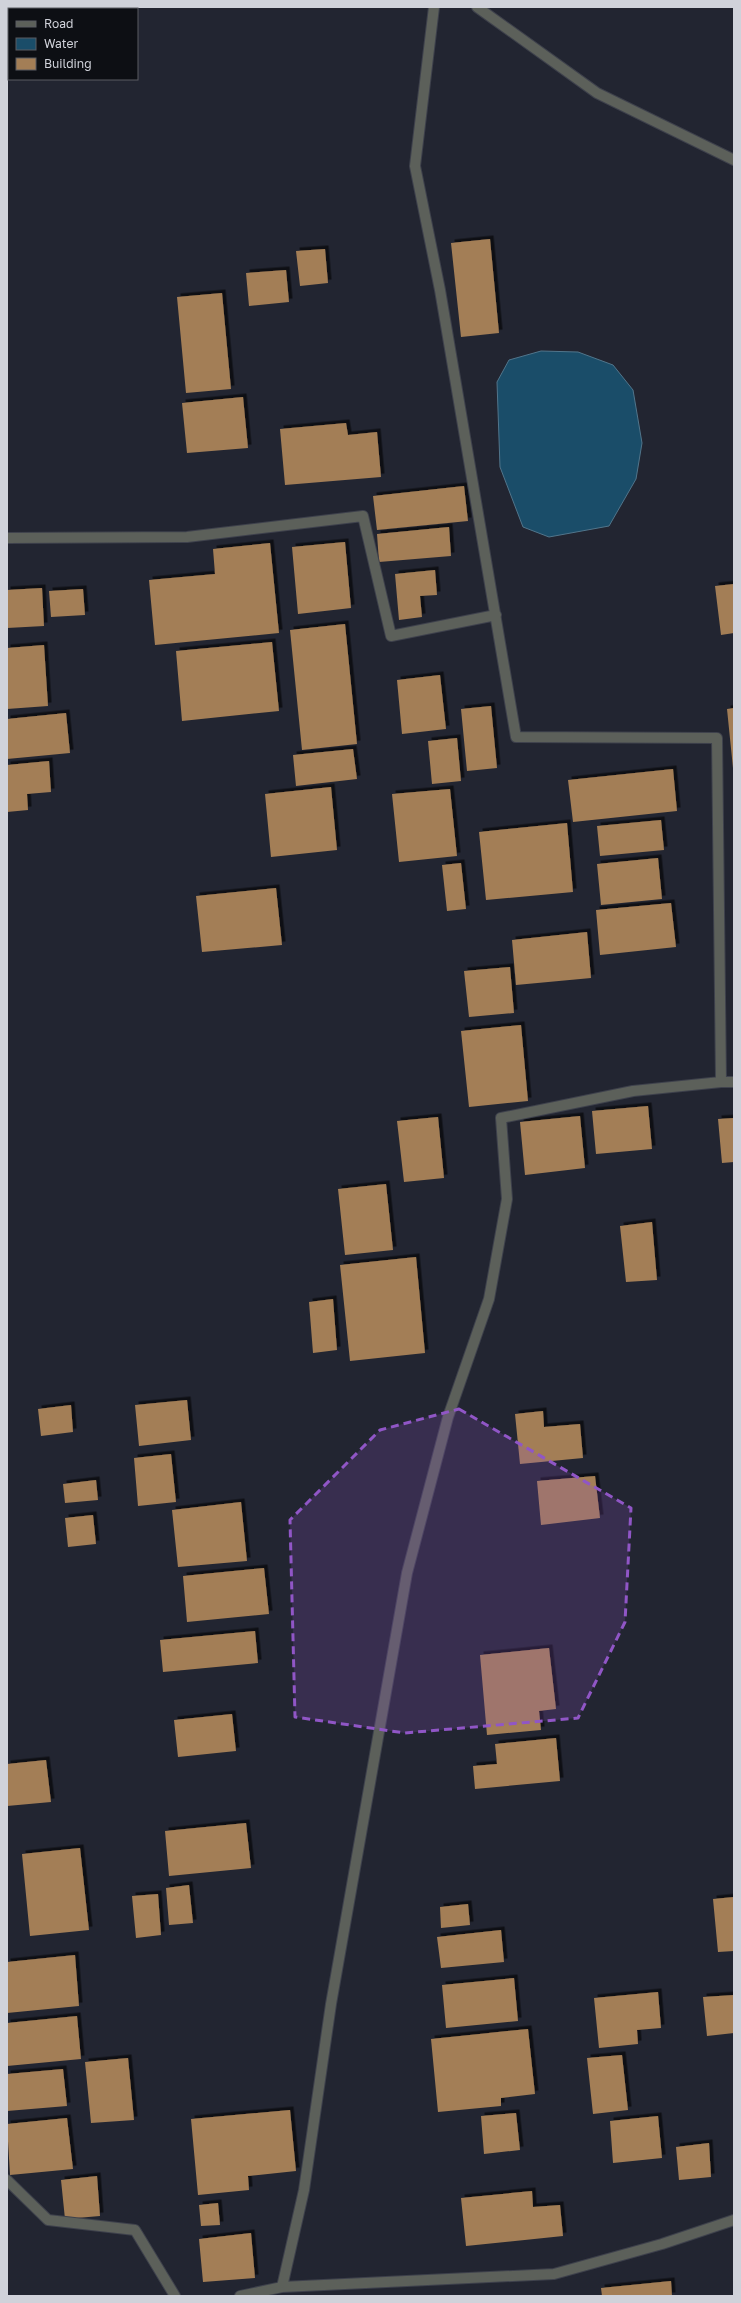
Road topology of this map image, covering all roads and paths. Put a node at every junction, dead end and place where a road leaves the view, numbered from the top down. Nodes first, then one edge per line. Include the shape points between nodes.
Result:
1 (434, 7) edge
2 (477, 7) edge
3 (734, 160) edge
4 (7, 538) edge
5 (496, 615) junction
6 (721, 1082) junction
7 (734, 1082) edge
8 (7, 2180) edge
9 (734, 2220) edge
10 (282, 2288) junction
11 (175, 2296) edge
12 (240, 2296) edge

1 - 5 street via 415,166 440,290
2 - 3 street via 597,93
4 - 5 street via 187,537 363,516 391,636
5 - 6 street via 516,737 717,738
6 - 7 street
6 - 10 street via 633,1091 501,1118 507,1199 489,1299 448,1417 407,1573 331,2004 304,2190
8 - 11 street via 48,2220 135,2230
9 - 10 street via 662,2244 554,2274
10 - 12 street

